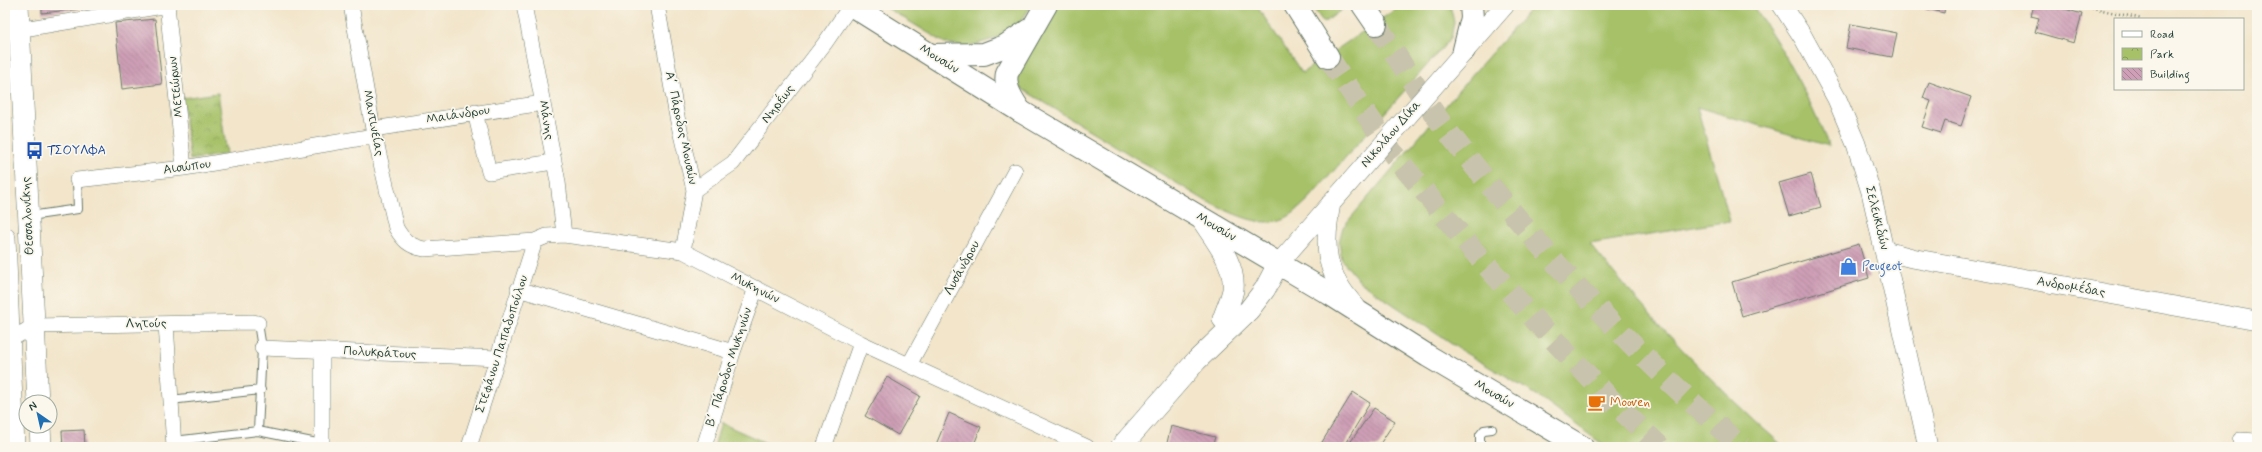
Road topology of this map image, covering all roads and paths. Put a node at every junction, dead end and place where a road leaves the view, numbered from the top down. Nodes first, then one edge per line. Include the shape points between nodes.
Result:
1 (18, 5) edge
2 (168, 5) edge
3 (351, 5) edge
4 (524, 5) edge
5 (657, 5) edge
6 (851, 5) edge
7 (1046, 5) edge
8 (1295, 5) edge
9 (1363, 5) edge
10 (1471, 5) edge
11 (1505, 5) edge
12 (1782, 5) edge
13 (2080, 5) edge
14 (2138, 18) edge
15 (1376, 24) tunnel mouth
16 (1030, 29) junction
17 (12, 31) edge
18 (1464, 50) junction
19 (932, 55) junction
20 (1328, 57) tunnel mouth
21 (543, 103) junction
22 (1020, 111) junction
23 (475, 112) junction
24 (374, 132) junction
25 (553, 162) junction
26 (184, 168) junction
27 (1015, 171) dead end
28 (76, 180) joint
29 (694, 190) junction
30 (1331, 203) junction
31 (28, 216) junction
32 (1201, 218) junction
33 (564, 235) junction
34 (5, 238) edge
35 (402, 238) joint
36 (535, 241) junction
37 (5, 244) edge
38 (683, 250) junction
39 (1885, 251) junction
40 (1278, 264) junction
41 (756, 288) junction
42 (518, 289) junction
43 (1363, 315) junction
44 (1223, 319) junction
45 (2257, 321) edge
46 (258, 323) joint
47 (166, 324) junction
48 (34, 326) junction
49 (7, 340) edge
50 (861, 343) junction
51 (262, 348) junction
52 (322, 350) junction
53 (733, 352) junction
54 (498, 358) junction
55 (1196, 361) junction
56 (909, 365) junction
57 (261, 390) junction
58 (38, 394) edge
59 (170, 400) junction
60 (1492, 429) dead end
61 (258, 431) junction
62 (40, 434) edge
63 (2240, 440) dead end
64 (2257, 440) edge
65 (174, 444) edge
66 (322, 446) edge
67 (14, 447) edge
68 (41, 447) edge
69 (468, 447) edge
70 (704, 447) edge
71 (824, 447) edge
72 (1088, 447) edge
73 (1121, 447) edge
74 (1480, 447) edge
75 (1582, 447) edge
76 (1928, 447) edge

1 - 17 main road, Θεσσαλονίκης
2 - 17 street
2 - 26 street, Μετεώρων
3 - 24 street, Μαντινείας
4 - 21 street, Μάνης
5 - 29 street, Α΄ Πάροδος Μουσών via 677,117
6 - 19 main road, Μουσών
6 - 29 street, Νηρέως via 733,163
7 - 16 main road
8 - 20 main road
9 - 15 main road
10 - 18 main road via 1472,18
11 - 18 street, Νικολάου Δίκα
12 - 39 street, Σελευκιδών via 1837,99 1856,144 1872,192
13 - 14 path
16 - 19 main road via 1005,46 984,54
16 - 22 main road via 1007,73 1005,83
17 - 31 main road, Θεσσαλονίκης
18 - 30 street, Νικολάου Δίκα
19 - 22 main road, Μουσών
21 - 23 street, Μαιάνδρου
21 - 25 street, Μάνης
22 - 32 main road, Μουσών
23 - 24 street, Μαιάνδρου
23 - 25 street via 489,172
24 - 26 street, Αισώπου
24 - 35 street, Μαντινείας via 396,228
25 - 33 street, Μάνης
26 - 28 street, Αισώπου
27 - 56 street, Λυσάνδρου
28 - 31 lane, Αισώπου via 78,209
29 - 38 street, Α΄ Πάροδος Μουσών
30 - 40 street, Νικολάου Δίκα
30 - 43 street via 1326,244 1332,273 1346,297
31 - 48 main road, Θεσσαλονίκης
32 - 40 main road, Μουσών
32 - 44 main road via 1226,258 1233,279
33 - 36 street, Μυκηνών via 547,236
33 - 38 street, Μυκηνών
34 - 37 main road, Θεσσαλονίκης
35 - 36 street, Μυκηνών via 411,246 424,249
36 - 42 street, Στεφάνου Παπαδοπούλου
37 - 49 main road, Θεσσαλονίκης
38 - 41 street, Μυκηνών
39 - 45 street, Ανδρομέδας
39 - 76 street, Σελευκιδών
40 - 43 main road, Μουσών
40 - 44 main road, Νικολάου Δίκα via 1253,284
40 - 55 main road, Νικολάου Δίκα via 1265,289 1249,310
41 - 50 street, Μυκηνών
41 - 53 street, Β΄ Πάροδος Μυκηνών
42 - 53 street
42 - 54 street, Στεφάνου Παπαδοπούλου
43 - 75 main road, Μουσών
44 - 55 main road, Νικολάου Δίκα
46 - 47 street, Λητούς
46 - 51 lane
47 - 48 street, Λητούς
47 - 59 street
48 - 49 street
48 - 58 main road, Θεσσαλονίκης
49 - 67 main road, Θεσσαλονίκης
50 - 56 street, Μυκηνών
50 - 71 street
51 - 52 street, Πολυκράτους
51 - 57 lane
52 - 54 street, Πολυκράτους
52 - 66 street
53 - 70 street, Β΄ Πάροδος Μυκηνών
54 - 69 street, Στεφάνου Παπαδοπούλου
55 - 73 main road, Νικολάου Δίκα
56 - 72 street, Μυκηνών
57 - 59 lane
57 - 61 lane
59 - 65 street
60 - 74 lane via 1484,430 1480,435
61 - 65 lane
61 - 66 lane
62 - 68 main road
63 - 64 street

